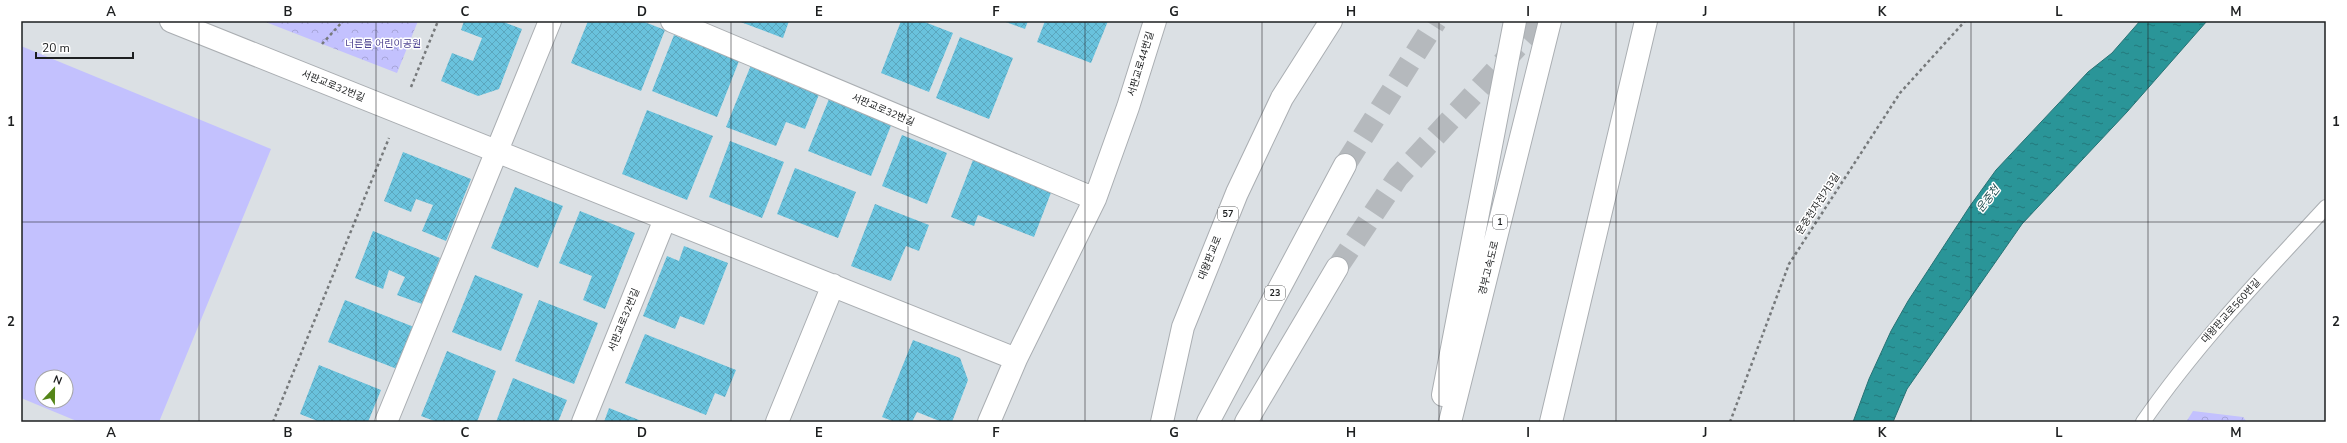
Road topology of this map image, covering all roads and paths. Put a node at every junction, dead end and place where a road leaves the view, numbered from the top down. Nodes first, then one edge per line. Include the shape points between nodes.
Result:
1 (171, 21) edge
2 (343, 21) edge
3 (438, 21) edge
4 (550, 21) edge
5 (672, 21) edge
6 (1155, 21) edge
7 (1331, 21) edge
8 (1515, 21) edge
9 (1550, 21) edge
10 (1646, 21) edge
11 (1965, 21) edge
12 (322, 44) dead end
13 (400, 112) junction
14 (496, 151) junction
15 (1345, 165) tunnel mouth
16 (1095, 199) junction
17 (2326, 207) edge
18 (666, 219) junction
19 (1337, 268) tunnel mouth
20 (833, 285) junction
21 (1016, 359) junction
22 (273, 422) edge
23 (386, 422) edge
24 (583, 422) edge
25 (778, 422) edge
26 (989, 422) edge
27 (1162, 422) edge
28 (1208, 422) edge
29 (1246, 422) edge
30 (1437, 422) edge
31 (1450, 422) edge
32 (1551, 422) edge
33 (1730, 422) edge
34 (2143, 422) edge

1 - 13 main road, 서판교로32번길
2 - 12 path
3 - 13 path
4 - 14 main road
5 - 16 main road, 서판교로32번길
6 - 16 main road, 서판교로44번길
7 - 27 main road, 대왕판교로 / 57 via 1282,98 1237,193 1183,327
8 - 30 main road
9 - 31 main road, 경부고속도로 / 1
10 - 32 main road
11 - 33 path, 운중천자전거3길 via 1900,93 1789,264
13 - 14 main road, 서판교로32번길
13 - 22 path
14 - 18 main road, 서판교로32번길
14 - 23 main road
15 - 28 main road, 23
16 - 21 main road
17 - 34 lane, 대왕판교로560번길 via 2220,322 2174,377
18 - 20 main road, 서판교로32번길
18 - 24 main road, 서판교로32번길
19 - 29 main road
20 - 21 main road, 서판교로32번길
20 - 25 main road
21 - 26 main road

